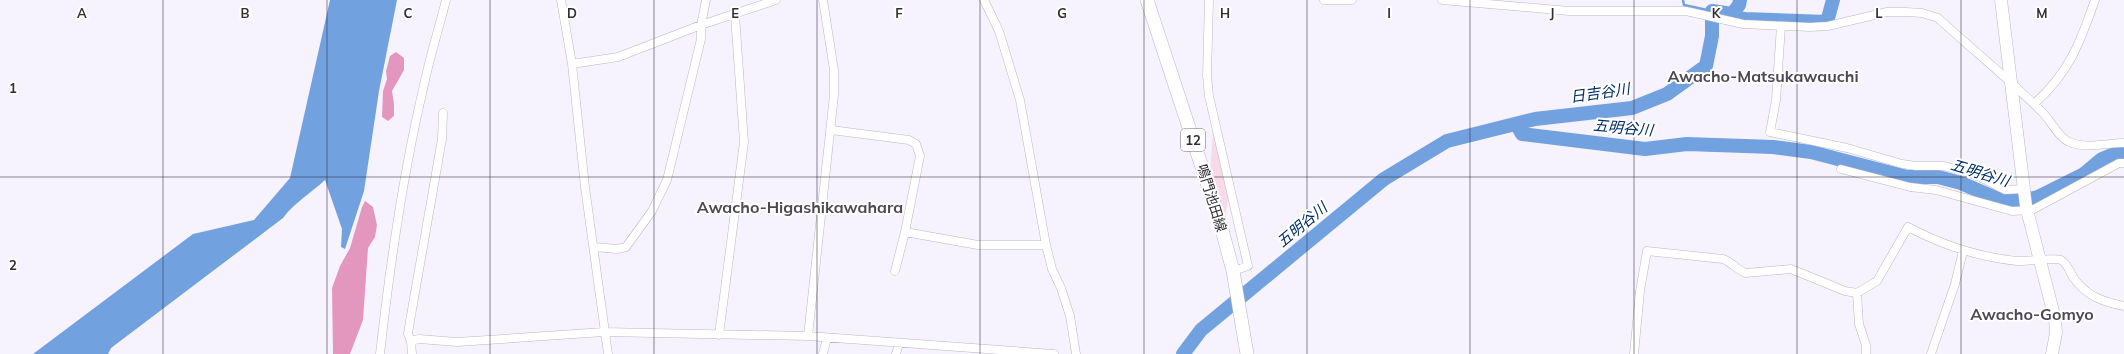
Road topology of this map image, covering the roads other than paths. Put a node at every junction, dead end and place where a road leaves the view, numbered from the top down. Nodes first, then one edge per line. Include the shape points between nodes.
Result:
1 (446, 0) edge
2 (561, 0) edge
3 (706, 0) edge
4 (776, 0) edge
5 (823, 0) edge
6 (984, 0) edge
7 (1147, 0) edge
8 (1209, 0) edge
9 (1324, 0) edge
10 (1352, 0) edge
11 (1442, 0) edge
12 (2001, 0) edge
13 (2096, 0) edge
14 (735, 15) junction
15 (701, 25) junction
16 (1781, 26) junction
17 (572, 64) junction
18 (2010, 82) junction
19 (2034, 104) junction
20 (443, 113) dead end
21 (831, 130) junction
22 (2124, 143) edge
23 (2124, 163) edge
24 (1841, 169) dead end
25 (2023, 191) junction
26 (2026, 208) junction
27 (905, 232) junction
28 (1046, 245) junction
29 (594, 247) junction
30 (1962, 251) junction
31 (2039, 261) junction
32 (895, 271) dead end
33 (1234, 276) junction
34 (1856, 293) junction
35 (2124, 306) edge
36 (604, 332) junction
37 (719, 335) junction
38 (808, 336) junction
39 (827, 338) junction
40 (410, 341) junction
41 (899, 343) junction
42 (380, 354) edge
43 (412, 354) edge
44 (608, 354) edge
45 (823, 354) edge
46 (896, 354) edge
47 (1054, 354) edge
48 (1076, 354) edge
49 (1247, 354) edge
50 (1634, 354) edge
51 (1866, 354) edge
52 (1931, 354) edge
53 (2052, 354) edge

1 - 42 street via 424,85 403,189
2 - 17 street
3 - 15 street
4 - 14 street
5 - 21 street via 834,70
6 - 28 street via 999,31 1020,100
7 - 33 main road, 鳴門池田線 / 12 via 1220,222
8 - 33 street via 1209,96 1248,266
9 - 10 street
11 - 16 street via 1569,11 1686,11 1734,22
12 - 18 street
13 - 19 street via 2080,45 2048,92
14 - 15 street
14 - 37 street via 744,142
15 - 17 street via 618,57
15 - 29 street via 701,39 678,138 664,186 652,211 626,247
16 - 18 street via 1828,26 1887,12 1922,13 1938,18
16 - 25 street via 1776,100 1770,132 1847,148 1902,164 1943,166 1980,177 2004,190
17 - 29 street
18 - 19 street
18 - 25 street
19 - 22 street via 2068,142 2078,145
20 - 40 street via 442,139 408,334
21 - 27 street via 909,140 916,144 920,156
21 - 38 street
23 - 26 street via 2119,163
24 - 26 street via 1910,187 1936,190 2012,211
25 - 26 street
26 - 31 street
27 - 28 street via 978,245
27 - 32 street
28 - 48 street via 1052,269 1070,316
29 - 36 street
30 - 31 street via 2017,261
30 - 34 street via 1935,241 1908,226 1877,281
30 - 52 street via 1955,284
31 - 35 street via 2056,257 2063,261 2077,283 2098,300
31 - 53 street via 2055,319 2056,333
33 - 49 main road, 鳴門池田線 / 12
34 - 50 street via 1791,269 1746,273 1723,259 1647,252 1640,291
34 - 51 street via 1858,324 1866,345
36 - 37 street
36 - 40 street via 457,342 419,339
36 - 44 street
37 - 38 street
38 - 39 street
39 - 41 street
39 - 45 street
40 - 43 street
41 - 46 street
41 - 47 street

